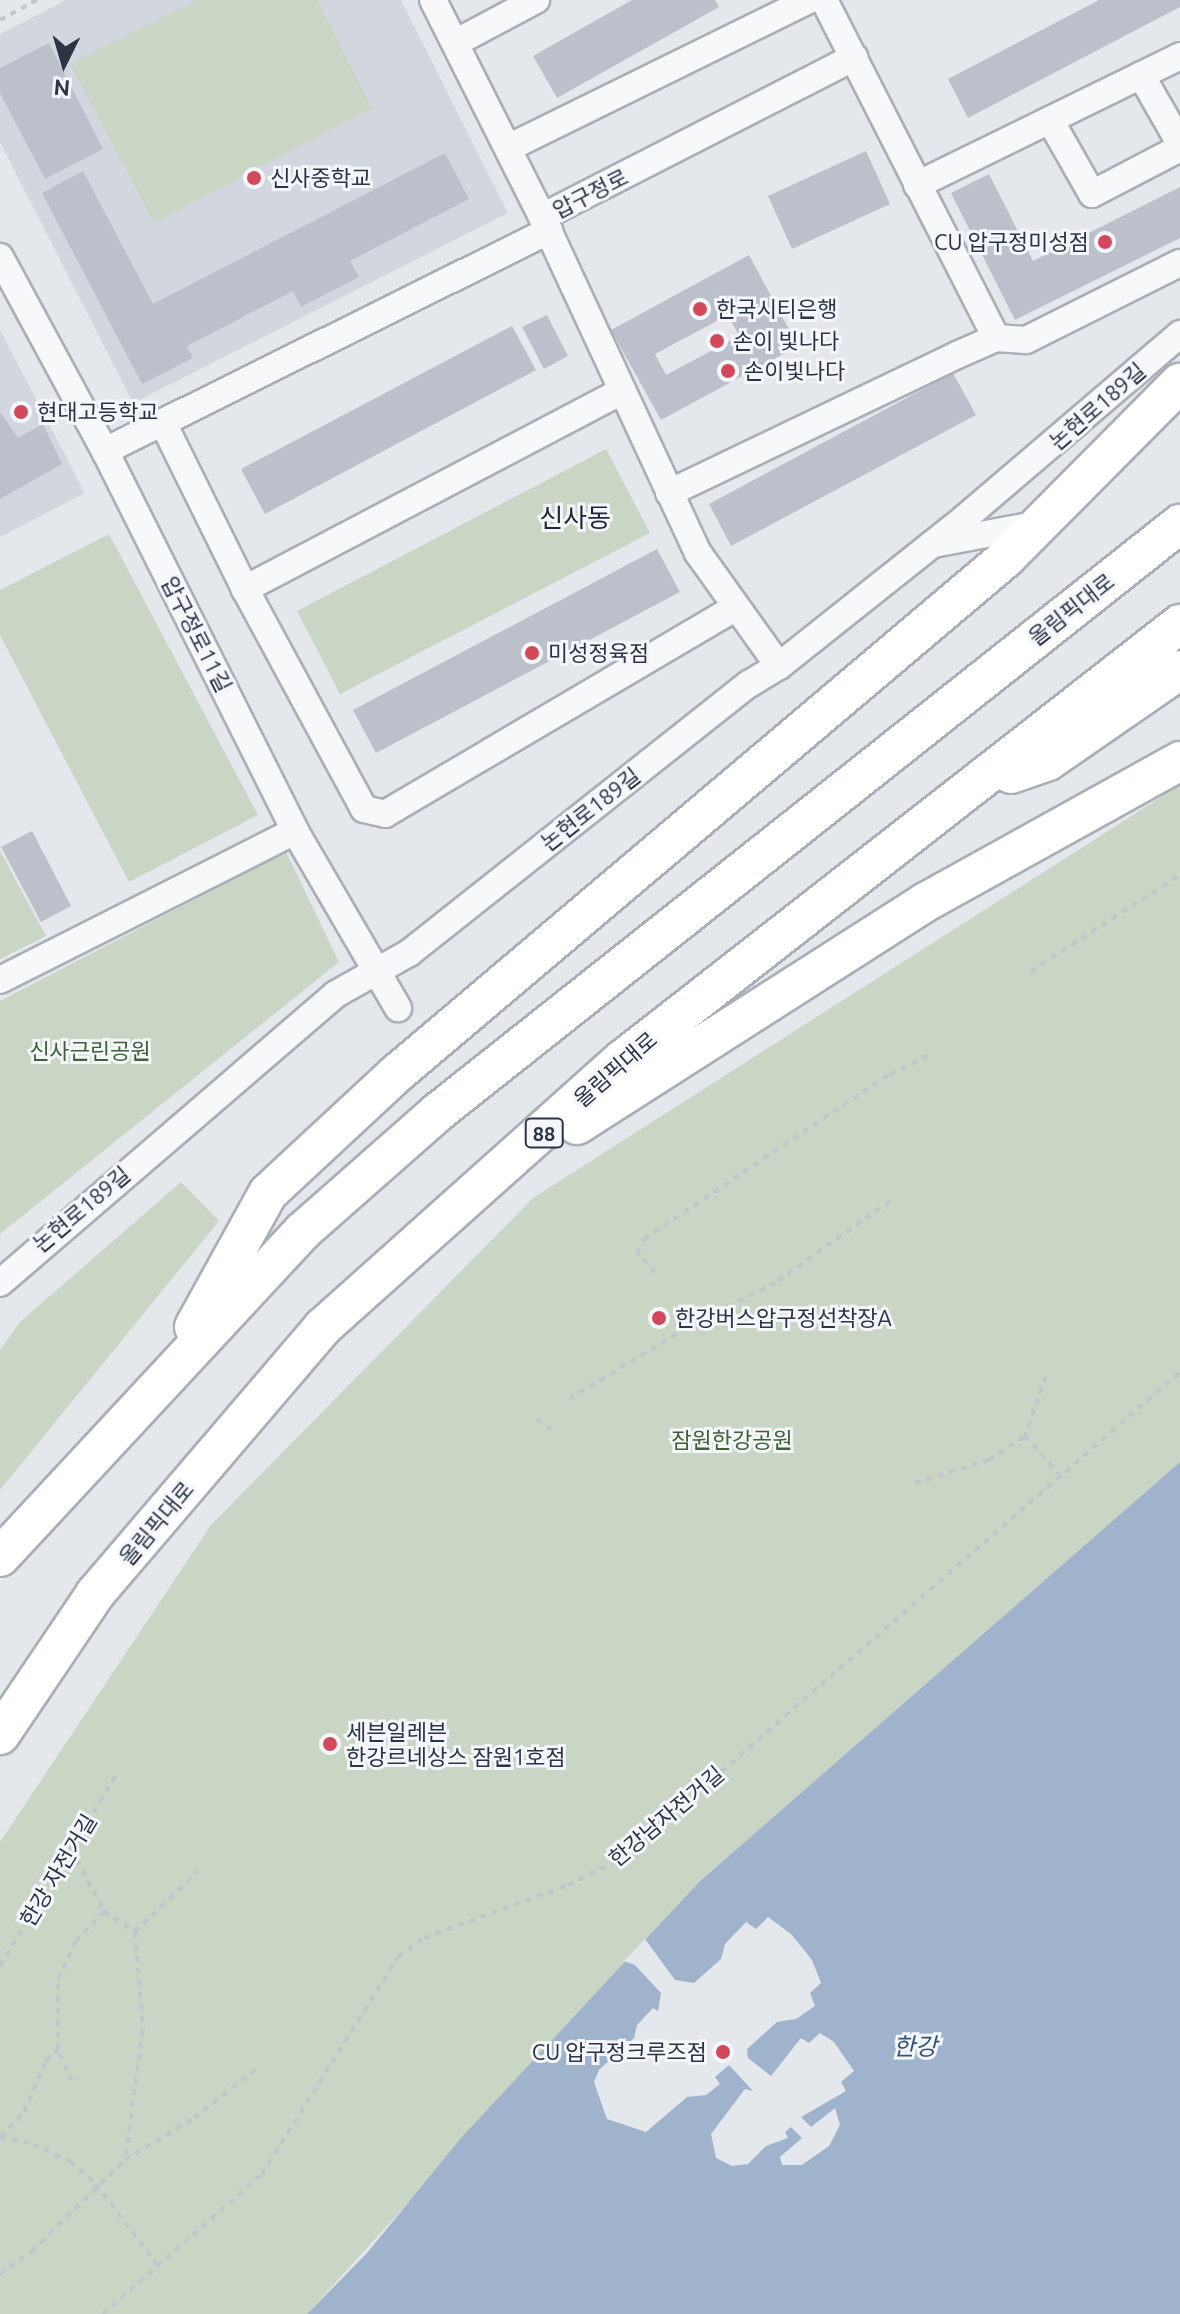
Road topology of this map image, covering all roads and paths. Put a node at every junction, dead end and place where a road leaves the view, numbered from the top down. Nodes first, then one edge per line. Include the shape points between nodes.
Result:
1 (37, 0) edge
2 (433, 0) edge
3 (536, 0) edge
4 (809, 0) edge
5 (824, 0) edge
6 (0, 20) edge
7 (455, 43) junction
8 (1180, 56) edge
9 (854, 57) junction
10 (1141, 75) junction
11 (1050, 120) junction
12 (1180, 146) edge
13 (508, 148) junction
14 (917, 185) junction
15 (546, 224) junction
16 (0, 257) edge
17 (1180, 263) edge
18 (1180, 334) edge
19 (996, 338) junction
20 (1180, 383) edge
21 (620, 392) junction
22 (163, 423) junction
23 (105, 451) junction
24 (669, 493) junction
25 (1040, 524) junction
26 (1180, 524) edge
27 (929, 544) junction
28 (245, 589) junction
29 (735, 608) junction
30 (1180, 624) edge
31 (779, 666) junction
32 (1180, 670) edge
33 (1180, 761) edge
34 (979, 785) junction
35 (295, 831) junction
36 (1180, 875) edge
37 (374, 969) junction
38 (1031, 971) dead end
39 (0, 980) edge
40 (398, 1008) dead end
41 (931, 1054) dead end
42 (494, 1179) junction
43 (894, 1198) dead end
44 (655, 1272) dead end
45 (0, 1283) edge
46 (695, 1323) junction
47 (702, 1334) dead end
48 (1180, 1372) edge
49 (1046, 1376) dead end
50 (165, 1379) junction
51 (569, 1399) dead end
52 (537, 1419) dead end
53 (555, 1433) dead end
54 (1025, 1436) junction
55 (1060, 1475) junction
56 (915, 1483) dead end
57 (0, 1557) edge
58 (0, 1735) edge
59 (116, 1775) dead end
60 (71, 1849) junction
61 (198, 1871) dead end
62 (104, 1911) junction
63 (135, 1932) junction
64 (0, 1966) edge
65 (58, 2050) junction
66 (260, 2066) dead end
67 (72, 2081) dead end
68 (0, 2138) edge
69 (125, 2160) junction
70 (96, 2184) junction
71 (158, 2266) junction
72 (0, 2274) edge
73 (103, 2314) edge

1 - 6 path
2 - 7 street, 압구정로
3 - 7 street
4 - 13 street
5 - 9 street
7 - 13 street, 압구정로
8 - 10 street
9 - 14 street
9 - 15 street, 압구정로
10 - 11 street
10 - 12 street
11 - 12 street via 1092,194
11 - 14 street
13 - 15 street, 압구정로
14 - 19 street
15 - 21 street
15 - 22 street
16 - 23 street, 압구정로11길
17 - 19 street via 1026,340
18 - 27 street, 논현로189길
19 - 24 street
20 - 25 highway
21 - 24 street
21 - 28 street
22 - 23 street
22 - 28 street
23 - 35 street, 압구정로11길
24 - 29 street via 698,553
25 - 27 street
25 - 50 highway via 396,1074 268,1193
26 - 50 highway, 올림픽대로 via 438,1112 303,1231
27 - 31 street, 논현로189길
28 - 29 street via 364,809 385,814
29 - 31 street
30 - 34 highway, 올림픽대로 / 88
31 - 37 street, 논현로189길 via 749,684 409,953
32 - 34 highway via 1048,761
33 - 42 highway via 926,902
34 - 42 highway, 올림픽대로 / 88 via 623,1059
35 - 37 street, 압구정로11길
35 - 39 street
36 - 38 path
37 - 40 street, 압구정로11길
37 - 45 street, 논현로189길 via 336,994
41 - 44 path via 890,1074 644,1239 637,1253
42 - 58 highway, 올림픽대로 / 88 via 323,1327 95,1594
43 - 46 path via 778,1281
46 - 47 path
46 - 51 path
48 - 55 path, 한강남자전거길
49 - 54 path
50 - 57 highway, 올림픽대로
52 - 53 path
54 - 55 path
54 - 56 path via 989,1460
55 - 71 path, 한강남자전거길 via 622,1858 568,1885 424,1938 398,1957 262,2174
59 - 60 path, 한강 자전거길
60 - 62 path
60 - 64 path, 한강 자전거길
61 - 63 path
62 - 63 path
62 - 65 path via 76,1941 58,1979
63 - 69 path via 143,2030
65 - 67 path
65 - 68 path via 46,2061 24,2112
66 - 69 path via 194,2118
68 - 70 path via 70,2161
69 - 70 path
70 - 71 path
70 - 72 path via 32,2251
71 - 73 path, 한강남자전거길

